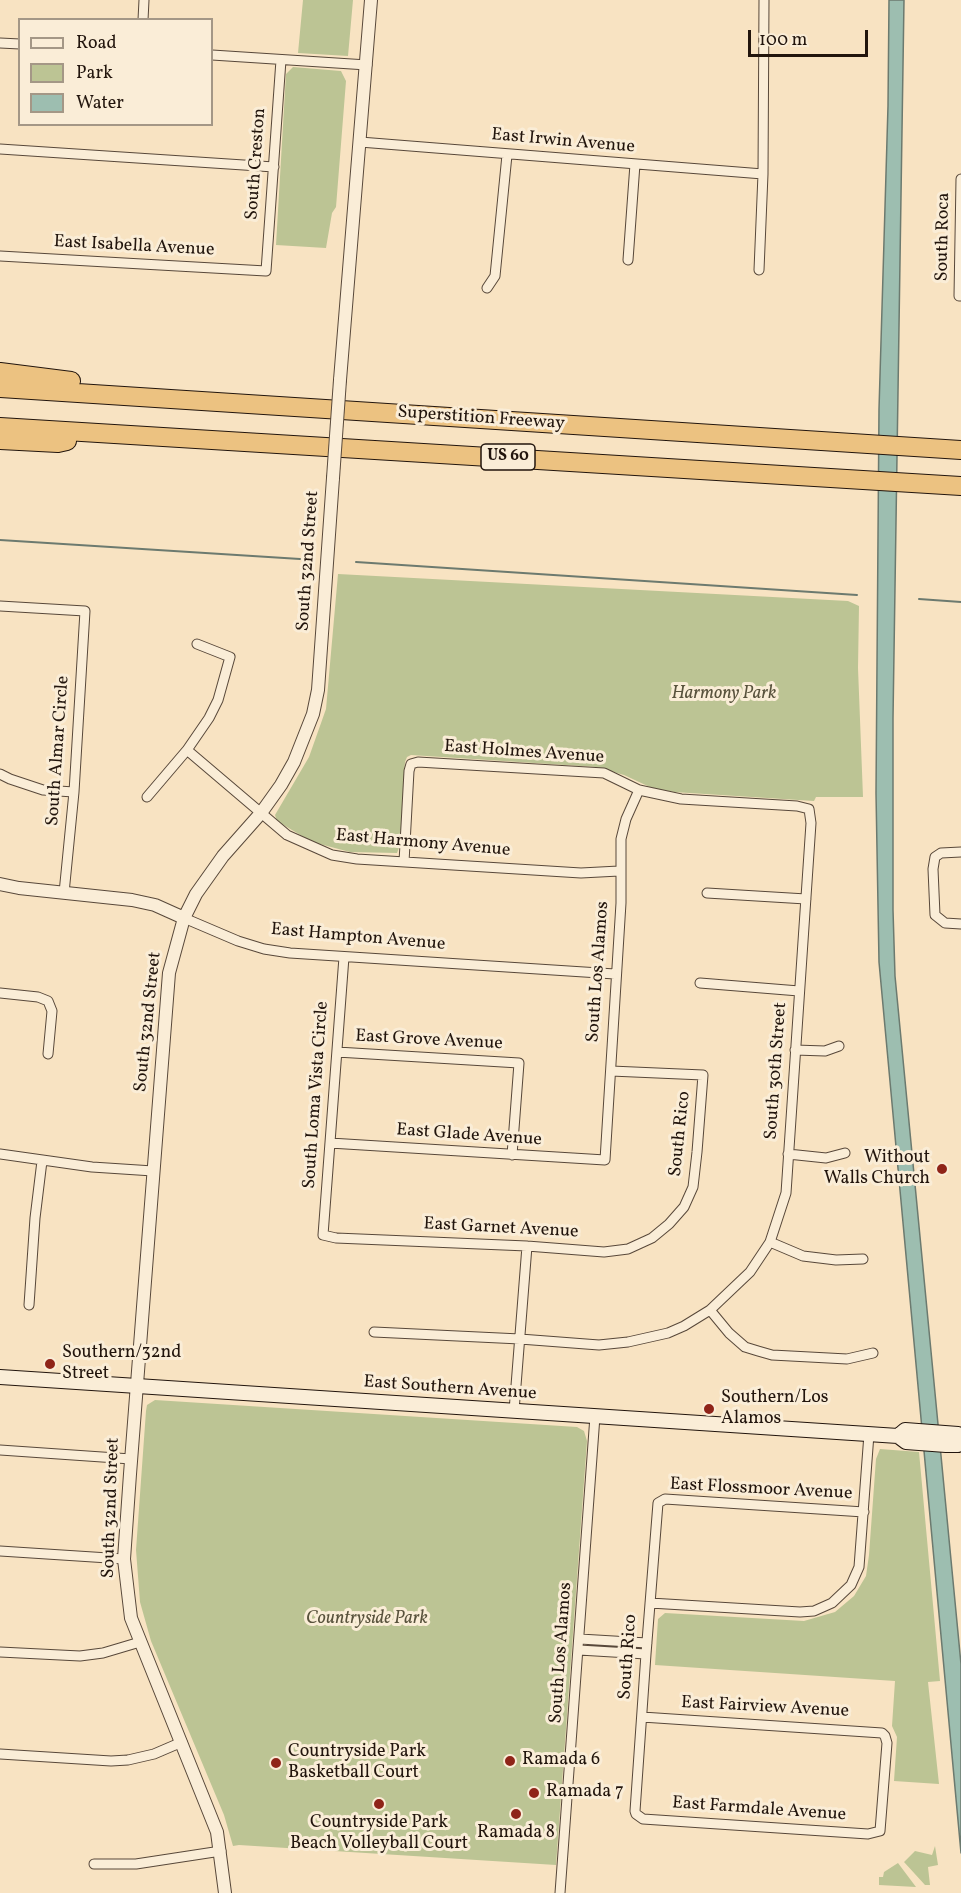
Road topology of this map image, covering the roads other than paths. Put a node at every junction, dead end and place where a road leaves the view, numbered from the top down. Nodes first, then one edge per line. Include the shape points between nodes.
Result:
1 (144, 0) edge
2 (371, 0) edge
3 (764, 0) edge
4 (143, 18) edge
5 (0, 43) edge
6 (18, 44) edge
7 (213, 55) edge
8 (281, 60) junction
9 (367, 65) junction
10 (360, 142) junction
11 (0, 149) edge
12 (507, 154) junction
13 (635, 164) junction
14 (274, 166) junction
15 (763, 174) junction
16 (961, 179) edge
17 (961, 194) edge
18 (0, 256) edge
19 (628, 260) dead end
20 (759, 270) dead end
21 (266, 271) joint
22 (487, 288) dead end
23 (960, 296) edge
24 (0, 372) edge
25 (0, 388) edge
26 (239, 403) junction
27 (0, 427) edge
28 (104, 434) junction
29 (0, 440) edge
30 (961, 450) edge
31 (961, 486) edge
32 (0, 606) edge
33 (197, 644) dead end
34 (187, 750) junction
35 (0, 774) edge
36 (639, 790) junction
37 (74, 792) junction
38 (147, 797) dead end
39 (809, 809) joint
40 (261, 813) junction
41 (961, 852) edge
42 (404, 862) junction
43 (620, 871) junction
44 (1, 887) edge
45 (707, 892) dead end
46 (64, 893) junction
47 (806, 899) junction
48 (184, 918) junction
49 (961, 924) edge
50 (344, 957) junction
51 (615, 974) junction
52 (700, 983) dead end
53 (800, 991) junction
54 (0, 993) edge
55 (840, 1046) dead end
56 (795, 1050) junction
57 (337, 1052) junction
58 (48, 1054) dead end
59 (611, 1071) junction
60 (330, 1143) junction
61 (845, 1153) dead end
62 (0, 1154) edge
63 (788, 1154) junction
64 (512, 1155) junction
65 (605, 1160) joint
66 (42, 1161) junction
67 (153, 1171) junction
68 (669, 1224) joint
69 (323, 1235) joint
70 (770, 1242) junction
71 (526, 1246) junction
72 (863, 1259) dead end
73 (28, 1305) dead end
74 (711, 1310) junction
75 (374, 1332) dead end
76 (520, 1339) junction
77 (873, 1353) dead end
78 (0, 1377) edge
79 (137, 1386) junction
80 (514, 1411) junction
81 (596, 1416) junction
82 (869, 1434) junction
83 (961, 1436) edge
84 (942, 1439) junction
85 (961, 1443) edge
86 (0, 1450) edge
87 (131, 1459) junction
88 (658, 1503) joint
89 (864, 1512) junction
90 (0, 1551) edge
91 (124, 1559) junction
92 (650, 1603) junction
93 (580, 1639) junction
94 (140, 1642) junction
95 (647, 1643) junction
96 (579, 1650) junction
97 (0, 1652) edge
98 (646, 1654) junction
99 (642, 1717) junction
100 (182, 1742) junction
101 (0, 1754) edge
102 (636, 1814) joint
103 (880, 1831) joint
104 (221, 1851) junction
105 (94, 1864) dead end
106 (225, 1893) edge
107 (560, 1893) edge

1 - 4 street
2 - 9 street, South 32nd Street
3 - 15 street
5 - 6 street
7 - 8 street
8 - 9 street
8 - 14 street, South Creston
9 - 10 street, South 32nd Street
10 - 12 street, East Irwin Avenue
10 - 40 street, South 32nd Street, bridge via 318,690 294,762
11 - 14 street
12 - 13 street, East Irwin Avenue
12 - 22 street via 495,276
13 - 15 street, East Irwin Avenue
13 - 19 street
14 - 21 street, South Creston
15 - 20 street
16 - 17 street, South Roca
17 - 23 street, South Roca
18 - 21 street, East Isabella Avenue
24 - 26 highway
25 - 26 highway, Superstition Freeway / US 60
26 - 30 highway, Superstition Freeway / US 60
27 - 28 highway, Superstition Freeway / US 60
28 - 29 highway via 58,443
28 - 31 highway, Superstition Freeway / US 60
32 - 37 street, South Almar Circle via 85,611
33 - 34 street via 230,657 218,700
34 - 38 street
34 - 40 street, East Harmony Avenue
35 - 37 street via 43,790
36 - 39 street, East Holmes Avenue via 681,799
36 - 42 street, East Holmes Avenue via 604,773 411,764
36 - 43 street, South Los Alamos via 621,839
37 - 46 street, South Almar Circle
39 - 47 street, South 30th Street
40 - 42 street, East Harmony Avenue via 287,835 332,855
40 - 48 street, South 32nd Street via 207,876
41 - 49 street via 941,853 933,861 937,918
42 - 43 street, East Harmony Avenue via 581,873
43 - 51 street, South Los Alamos
44 - 46 street, East Hampton Avenue
45 - 47 street
46 - 48 street, East Hampton Avenue via 132,900
47 - 53 street, South 30th Street
48 - 50 street, East Hampton Avenue via 264,949
48 - 67 street, South 32nd Street via 166,995
50 - 51 street, East Hampton Avenue
50 - 57 street, South Loma Vista Circle
51 - 59 street, South Los Alamos
52 - 53 street
53 - 56 street, South 30th Street
54 - 58 street via 48,1001 52,1011
55 - 56 street via 825,1051
56 - 63 street, South 30th Street
57 - 60 street, South Loma Vista Circle
57 - 64 street, East Grove Avenue via 519,1063
59 - 65 street, South Los Alamos
59 - 68 street, South Rico via 703,1075 693,1187 684,1207
60 - 64 street, East Glade Avenue
60 - 69 street, South Loma Vista Circle
61 - 63 street via 826,1158
62 - 66 street
63 - 70 street, South 30th Street via 786,1193
64 - 65 street, East Glade Avenue
66 - 67 street
66 - 73 street
67 - 79 street, South 32nd Street
68 - 71 street, East Garnet Avenue via 652,1238 604,1252
69 - 71 street, East Garnet Avenue
70 - 72 street via 803,1256
70 - 74 street, South 30th Street via 750,1272
71 - 76 street
74 - 76 street, South 30th Street via 668,1333 628,1342 599,1345
74 - 77 street via 742,1351 847,1359
75 - 76 street, South 30th Street
76 - 80 street
78 - 79 main road, East Southern Avenue
79 - 80 main road, East Southern Avenue
79 - 87 street, South 32nd Street
80 - 81 main road, East Southern Avenue
81 - 82 main road, East Southern Avenue
81 - 93 street, South Los Alamos
82 - 84 main road, East Southern Avenue via 898,1436 906,1442 923,1437
82 - 89 street
83 - 84 main road, East Southern Avenue
84 - 85 main road, East Southern Avenue
86 - 87 street
87 - 91 street, South 32nd Street
88 - 89 street, East Flossmoor Avenue via 664,1498
88 - 92 street, South Rico
89 - 92 street via 857,1574 848,1589 820,1609 800,1612
90 - 91 street
91 - 94 street, South 32nd Street via 131,1618
92 - 95 street, South Rico
93 - 95 street
93 - 96 street, South Los Alamos
94 - 97 street via 80,1656
94 - 100 street, South 32nd Street
95 - 98 street, South Rico
96 - 98 street
96 - 107 street, South Los Alamos
98 - 99 street, South Rico
99 - 102 street, South Rico
99 - 103 street, East Fairview Avenue via 878,1732 885,1736 886,1753
100 - 101 street via 128,1760
100 - 104 street, South 32nd Street
102 - 103 street, East Farmdale Avenue via 655,1820 868,1834
104 - 105 street via 136,1864
104 - 106 street, South 32nd Street

